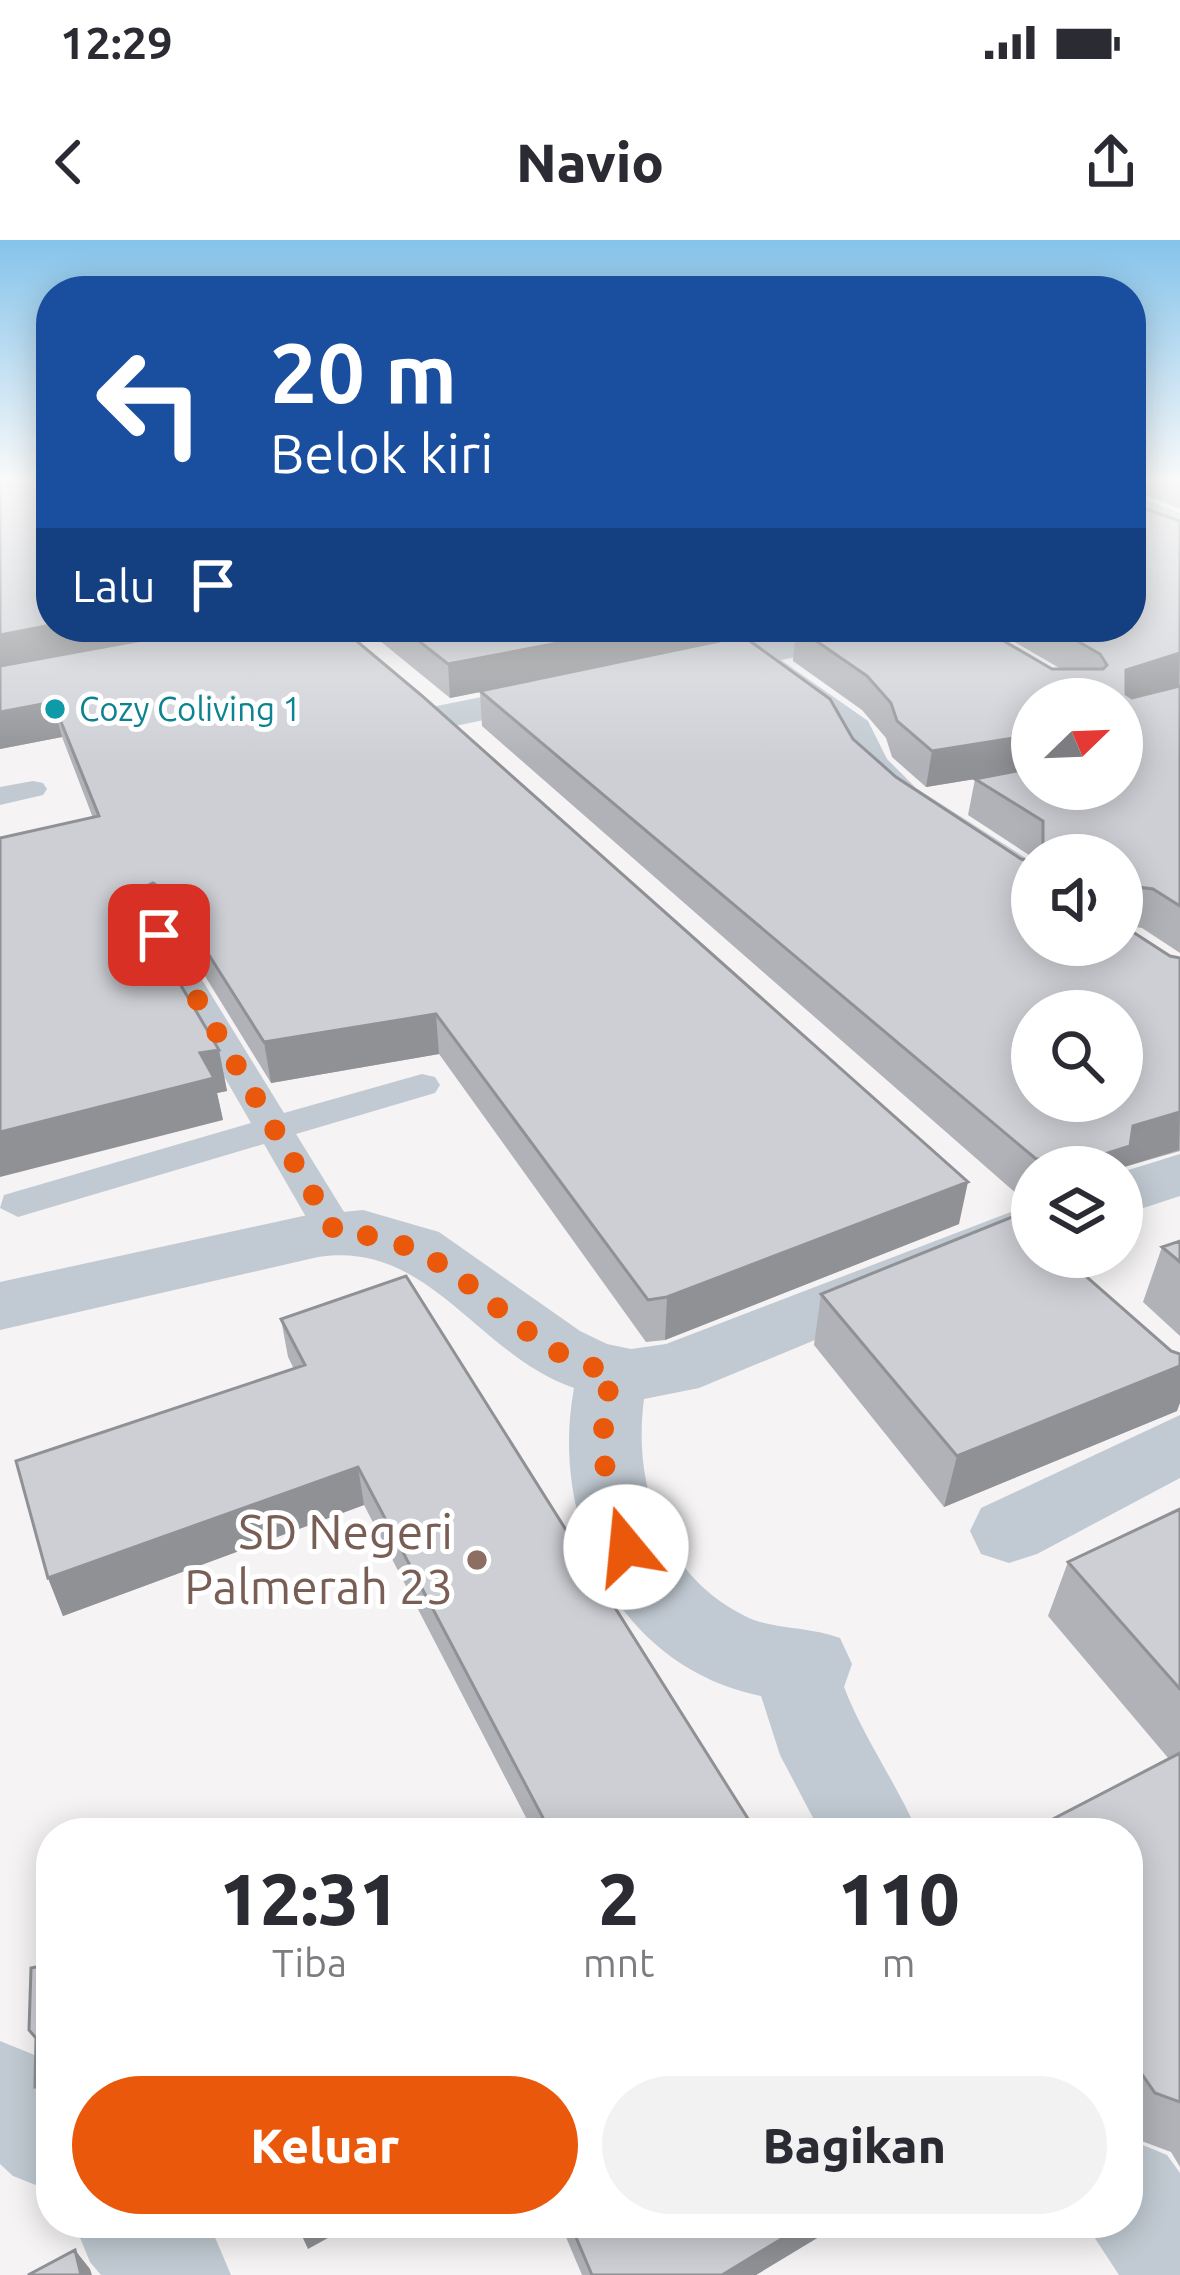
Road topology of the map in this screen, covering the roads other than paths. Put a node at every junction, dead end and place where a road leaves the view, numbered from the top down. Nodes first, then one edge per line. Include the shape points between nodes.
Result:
1 (808, 642) edge
2 (749, 652) junction
3 (643, 675) edge
4 (601, 684) edge
5 (493, 764) edge
6 (33, 789) dead end
7 (0, 796) edge
8 (975, 800) edge
9 (915, 807) junction
10 (1011, 869) edge
11 (159, 935) dead end
12 (422, 1085) dead end
13 (273, 1131) junction
14 (1180, 1174) edge
15 (1143, 1187) edge
16 (18, 1204) dead end
17 (336, 1233) junction
18 (1011, 1245) edge
19 (0, 1306) edge
20 (612, 1373) junction
21 (1180, 1444) edge
22 (1009, 1531) dead end
23 (863, 1818) edge
24 (0, 2092) edge
25 (36, 2124) edge
26 (1143, 2215) edge
27 (142, 2238) edge
28 (1180, 2266) edge
29 (174, 2275) edge

1 - 2 street
2 - 3 street
2 - 9 street via 844,722 862,741 868,764
4 - 5 street via 426,704
6 - 7 lane
8 - 9 street
9 - 10 street
11 - 13 lane
12 - 13 lane
13 - 16 lane
13 - 17 lane
14 - 15 street
17 - 19 street
17 - 20 street via 408,1244 570,1359
18 - 20 street via 674,1369
20 - 23 street via 601,1453 626,1547 653,1592 726,1648 810,1664 801,1687 825,1755
21 - 22 street
24 - 25 street
26 - 28 street
27 - 29 street

